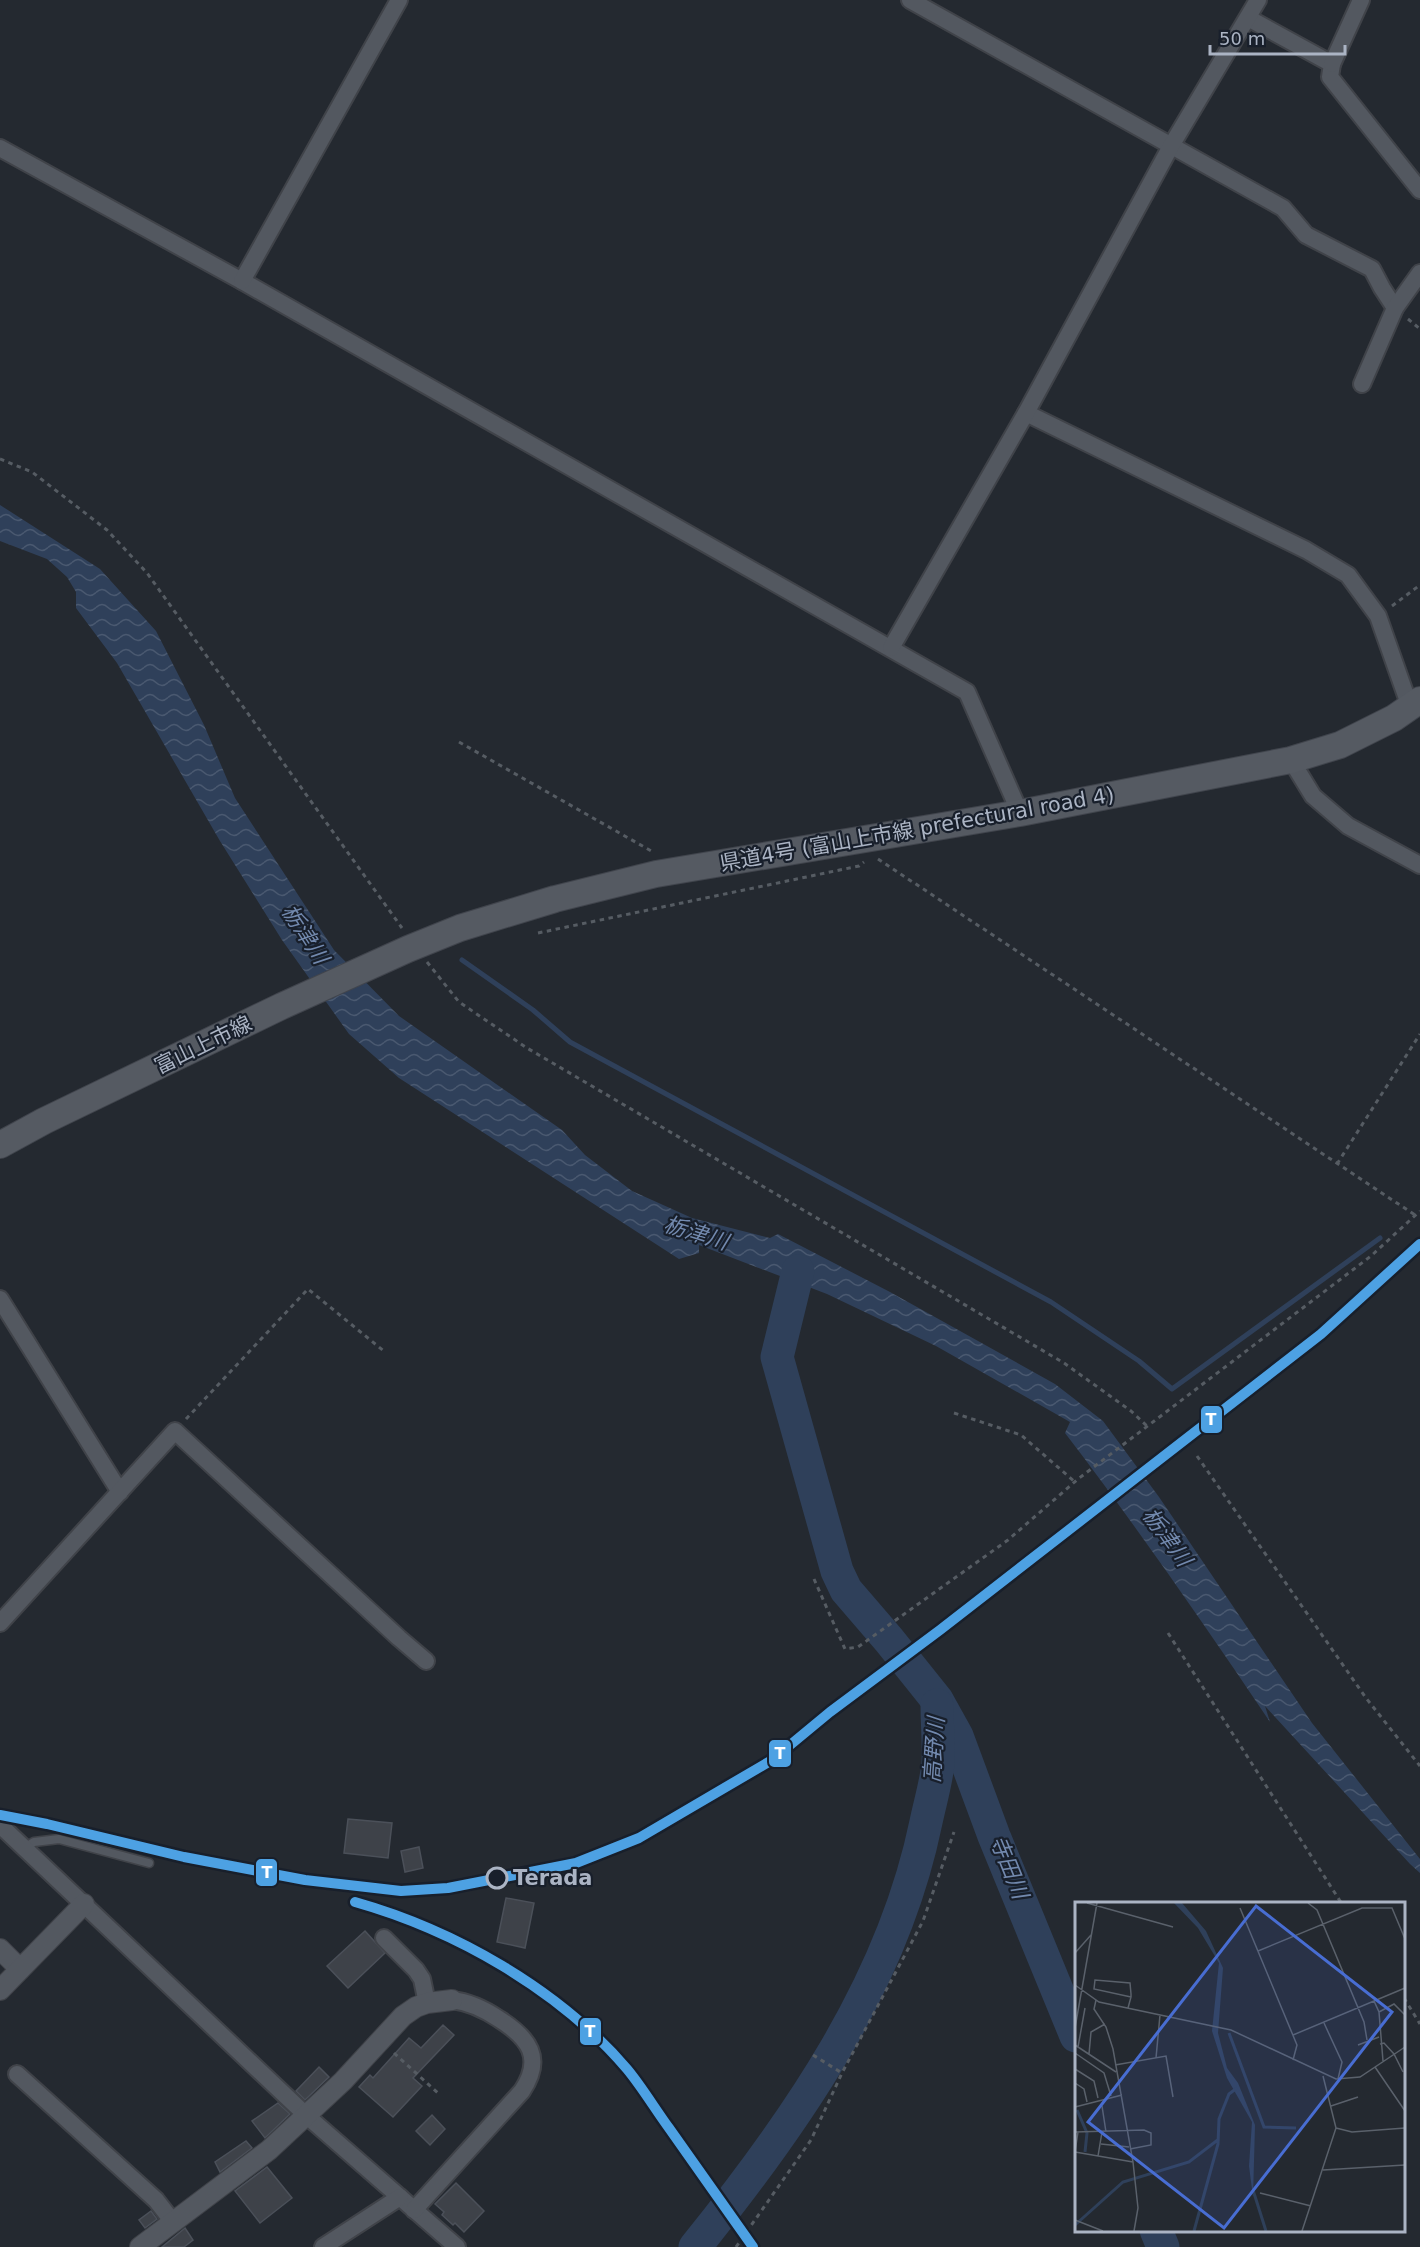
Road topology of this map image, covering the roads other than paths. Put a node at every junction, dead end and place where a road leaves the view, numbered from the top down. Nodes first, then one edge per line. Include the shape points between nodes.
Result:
1 (399, 0) edge
2 (910, 0) edge
3 (1258, 0) edge
4 (1361, 0) edge
5 (1248, 18) junction
6 (1332, 64) junction
7 (1171, 146) junction
8 (0, 148) edge
9 (1420, 190) edge
10 (1420, 273) edge
11 (242, 281) junction
12 (1395, 308) junction
13 (1362, 384) dead end
14 (1026, 413) junction
15 (891, 648) junction
16 (1415, 704) edge
17 (1291, 760) junction
18 (1020, 813) junction
19 (1420, 865) edge
20 (411, 947) joint
21 (0, 1145) edge
22 (0, 1299) edge
23 (120, 1492) junction
24 (0, 1623) edge
25 (426, 1660) dead end
26 (0, 1825) edge
27 (24, 1848) junction
28 (149, 1863) dead end
29 (84, 1904) junction
30 (384, 1938) dead end
31 (0, 1949) edge
32 (20, 1969) junction
33 (0, 1990) edge
34 (452, 2000) joint
35 (427, 2003) junction
36 (17, 2074) dead end
37 (307, 2116) junction
38 (400, 2197) junction
39 (414, 2210) junction
40 (173, 2222) junction
41 (142, 2246) edge
42 (323, 2247) edge
43 (457, 2247) edge

1 - 11 street
2 - 7 street
3 - 5 street
4 - 6 street
5 - 6 street
5 - 7 street
6 - 9 street via 1330,77
7 - 12 street via 1283,208 1306,235 1372,269
7 - 14 street
8 - 11 street
10 - 12 street
11 - 15 street
12 - 13 street
14 - 15 street
14 - 16 street via 1306,550 1348,575 1378,616
15 - 18 street via 968,692
16 - 17 main road, 県道4号 (富山上市線 prefectural road 4) via 1340,746
17 - 18 main road, 県道4号 (富山上市線 prefectural road 4)
17 - 19 street via 1313,796 1348,826
18 - 20 main road, 県道4号 (富山上市線 prefectural road 4) via 859,851 656,874 544,902
20 - 21 main road, 富山上市線
22 - 23 street
23 - 24 street
23 - 25 street via 175,1431
26 - 27 street
27 - 28 lane via 34,1842 58,1839
27 - 29 street
29 - 32 street
29 - 37 street
30 - 35 street via 422,1979
31 - 32 street
32 - 33 street
34 - 35 street
34 - 39 street via 486,2010 520,2033 528,2043 533,2064 522,2091
35 - 37 street via 403,2016
36 - 40 street via 156,2200
37 - 38 street
37 - 40 street via 234,2178
38 - 39 street
38 - 42 street
39 - 43 street
40 - 41 street

